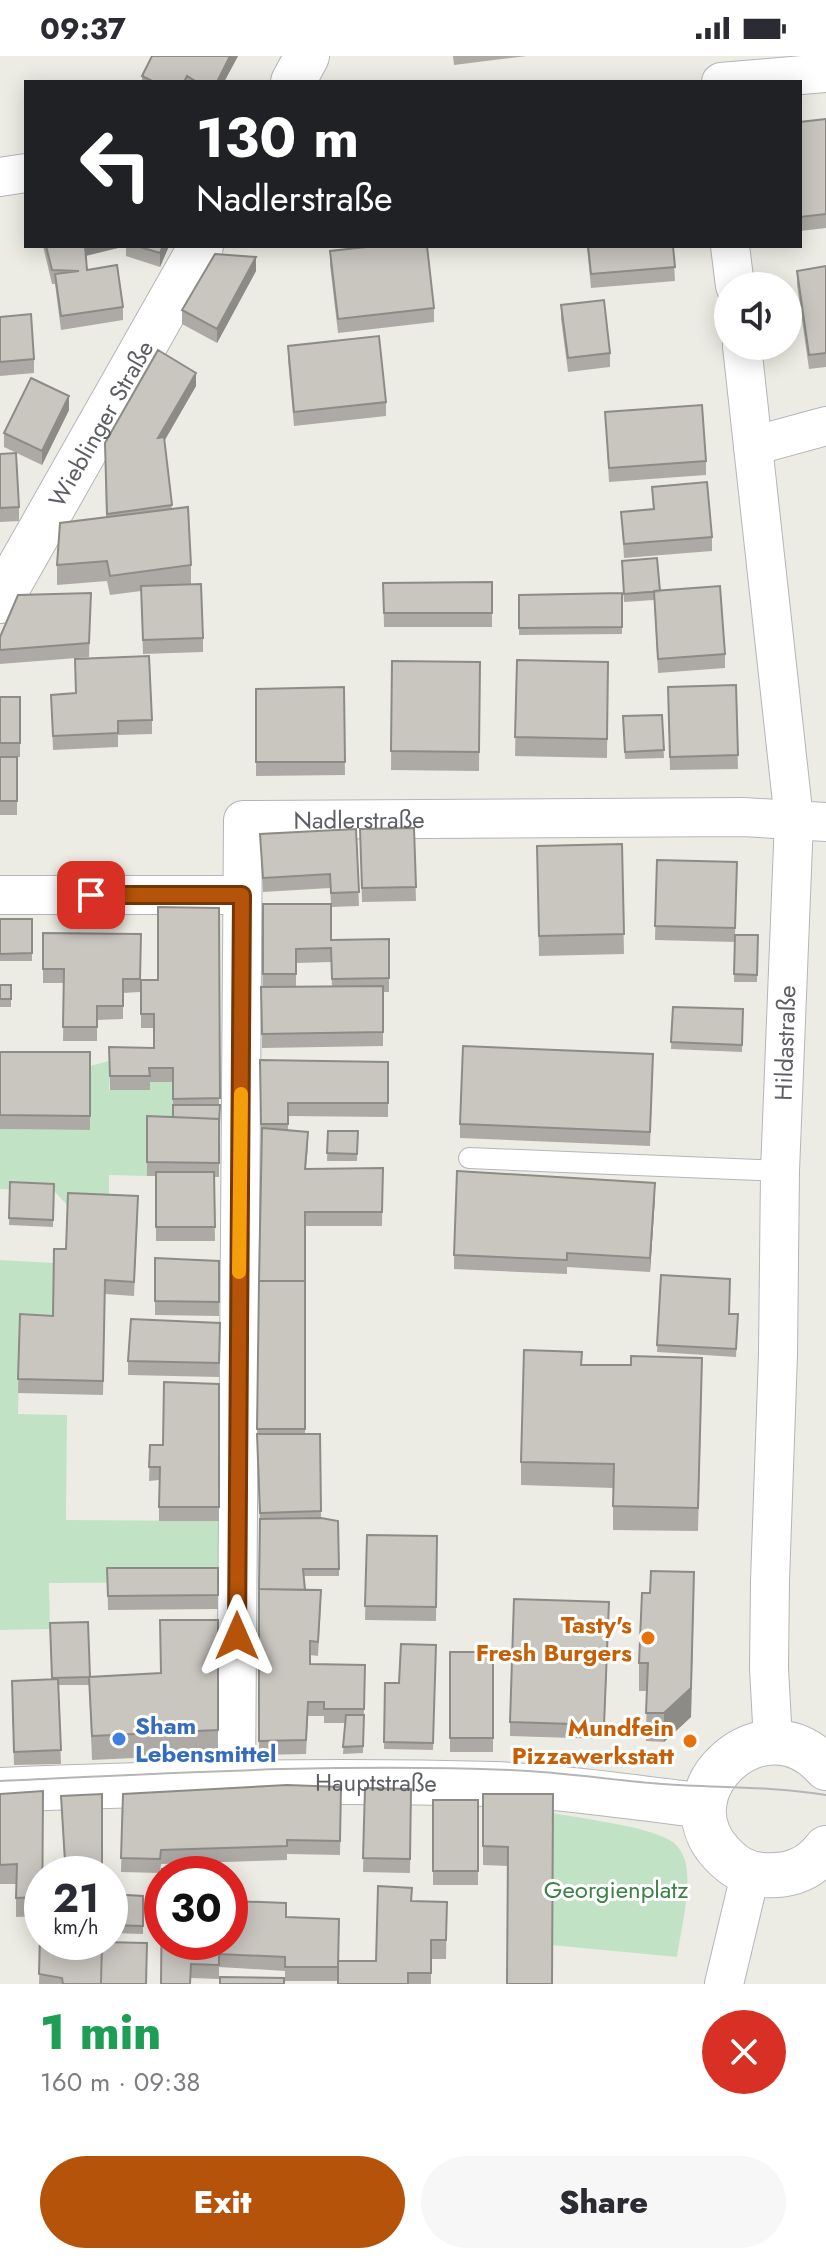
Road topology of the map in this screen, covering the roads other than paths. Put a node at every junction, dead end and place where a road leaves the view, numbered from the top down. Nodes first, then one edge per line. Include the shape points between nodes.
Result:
1 (307, 56) edge
2 (708, 56) edge
3 (812, 68) edge
4 (294, 80) edge
5 (711, 80) edge
6 (734, 80) edge
7 (24, 173) edge
8 (0, 177) edge
9 (200, 248) edge
10 (730, 248) edge
11 (733, 272) edge
12 (744, 360) edge
13 (826, 426) edge
14 (753, 446) junction
15 (4, 588) edge
16 (810, 821) edge
17 (0, 895) edge
18 (242, 895) junction
19 (469, 1158) dead end
20 (780, 1171) junction
21 (773, 1742) junction
22 (826, 1768) edge
23 (236, 1782) junction
24 (0, 1790) edge
25 (704, 1806) junction
26 (826, 1848) edge
27 (750, 1875) junction
28 (724, 1984) edge

1 - 4 street
2 - 5 street
3 - 6 street
7 - 8 street
9 - 15 street, Wieblinger Straße
10 - 11 street
12 - 14 street, Hildastraße
13 - 14 street
14 - 16 street, Hildastraße
16 - 18 street, Nadlerstraße via 243,820
16 - 20 street, Hildastraße
17 - 18 street
18 - 23 street, Nadlerstraße
19 - 20 lane
20 - 21 street, Hildastraße via 769,1646
21 - 22 street via 801,1748
21 - 25 street via 747,1746 726,1760
23 - 24 street, Hauptstraße
23 - 25 street, Hauptstraße via 494,1784
25 - 27 street via 716,1848
26 - 27 street via 817,1861 785,1876
27 - 28 street

